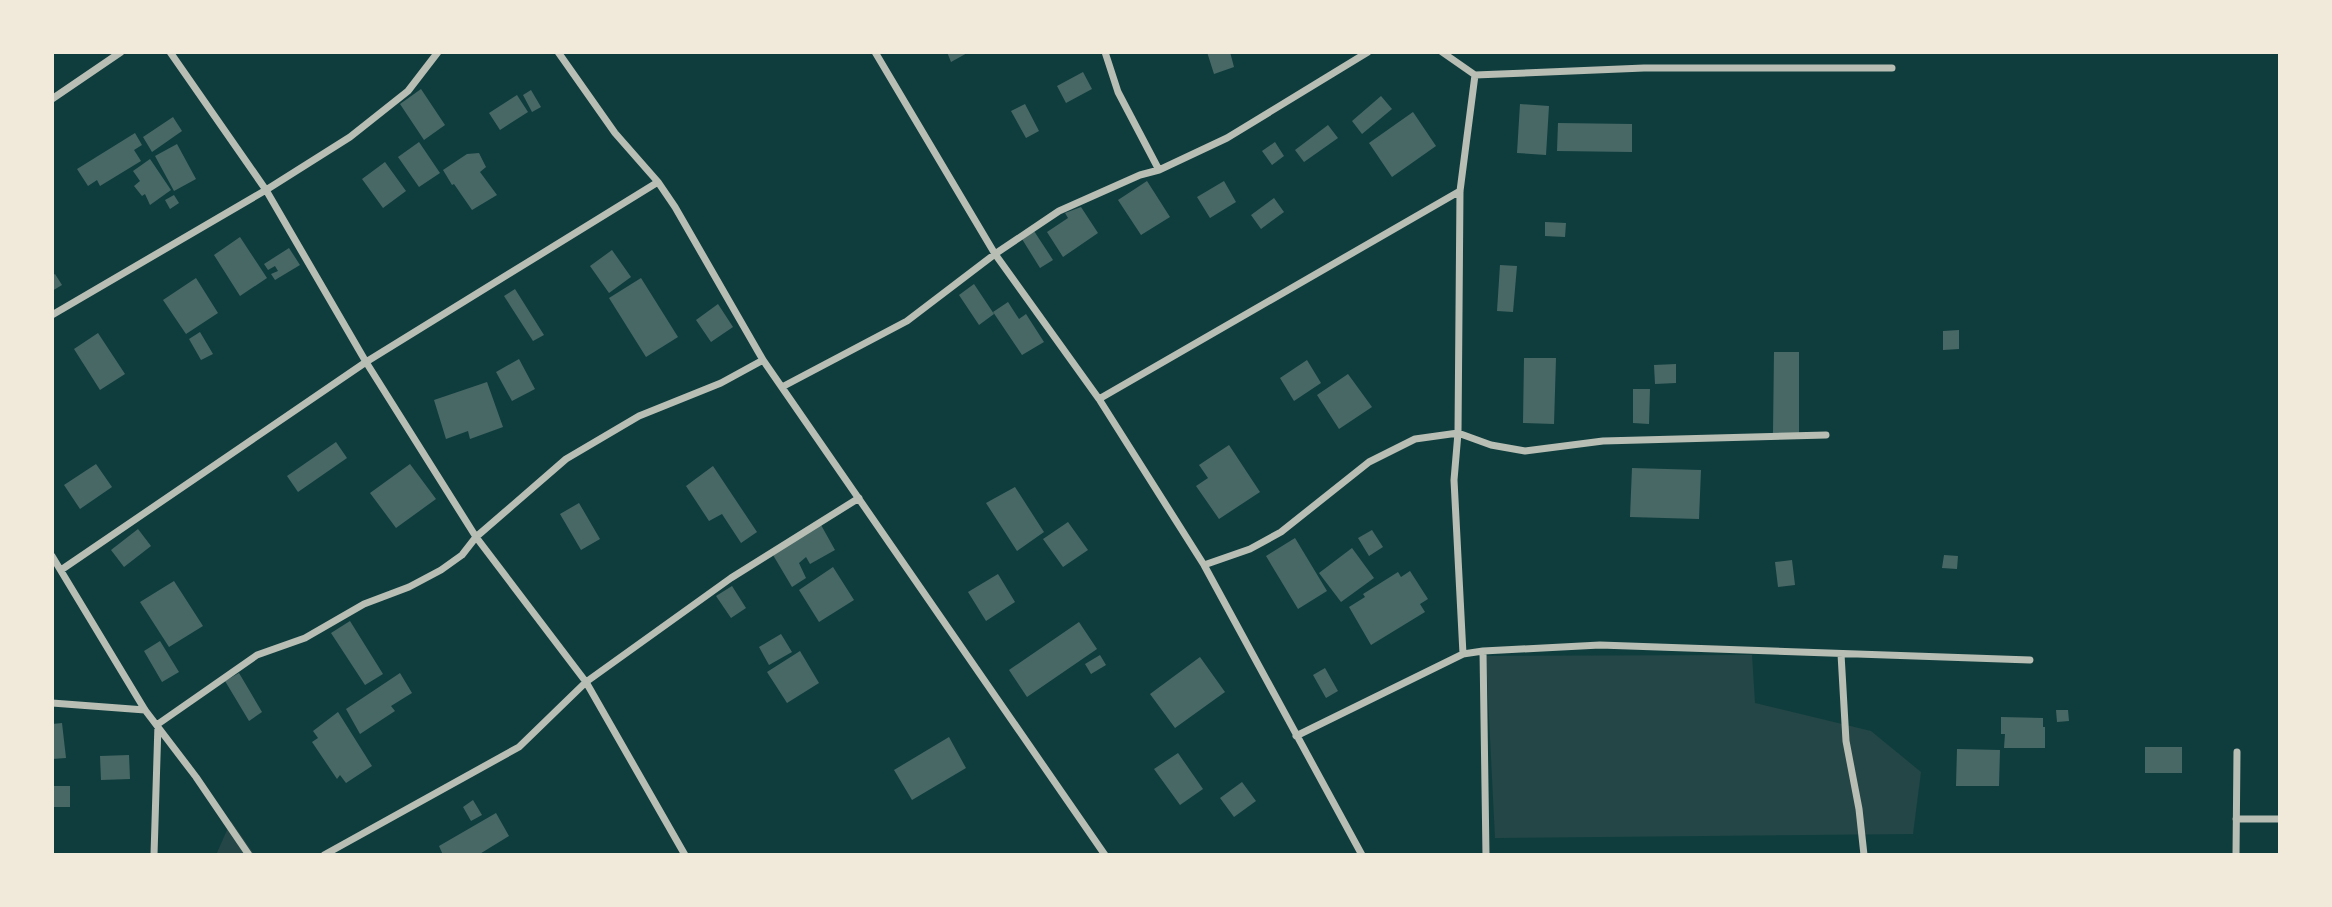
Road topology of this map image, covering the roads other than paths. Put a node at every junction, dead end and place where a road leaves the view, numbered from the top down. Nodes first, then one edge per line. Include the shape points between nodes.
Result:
1 (121, 52) edge
2 (170, 52) edge
3 (438, 52) edge
4 (558, 52) edge
5 (875, 52) edge
6 (1105, 52) edge
7 (1368, 52) edge
8 (1443, 52) edge
9 (1892, 68) dead end
10 (1475, 75) junction
11 (52, 99) edge
12 (1159, 170) junction
13 (658, 182) junction
14 (267, 190) junction
15 (1460, 191) junction
16 (995, 254) junction
17 (52, 315) edge
18 (763, 360) junction
19 (366, 362) junction
20 (782, 387) junction
21 (1099, 399) junction
22 (1458, 433) junction
23 (1826, 435) dead end
24 (859, 498) junction
25 (476, 537) junction
26 (52, 556) edge
27 (1204, 565) junction
28 (61, 569) junction
29 (1483, 651) junction
30 (1463, 654) junction
31 (1841, 654) junction
32 (2030, 660) dead end
33 (586, 682) junction
34 (52, 703) edge
35 (145, 710) junction
36 (158, 724) junction
37 (1296, 736) junction
38 (2236, 752) dead end
39 (2236, 819) junction
40 (2280, 819) edge
41 (154, 855) edge
42 (249, 855) edge
43 (324, 855) edge
44 (685, 855) edge
45 (1105, 855) edge
46 (1362, 855) edge
47 (1486, 855) edge
48 (1864, 855) edge
49 (2236, 855) edge

1 - 11 street
2 - 14 street
3 - 14 street via 408,91 350,137
4 - 13 street via 615,133
5 - 16 street
6 - 12 street via 1118,92
7 - 12 street via 1227,138
8 - 10 street
9 - 10 street via 1644,68
10 - 15 street
12 - 16 street via 1059,211
13 - 18 street
13 - 19 street
14 - 17 street
14 - 19 street
15 - 21 street
15 - 22 street
16 - 20 street via 906,321
16 - 21 street
18 - 20 street
18 - 25 street via 721,383 639,416 566,459
19 - 25 street
19 - 28 street
20 - 24 street
21 - 27 street
22 - 23 street via 1525,451 1603,441
22 - 27 street via 1415,439 1391,450 1369,462 1281,532
22 - 30 street via 1454,480
24 - 33 street via 731,578
24 - 45 street
25 - 33 street
25 - 36 street via 441,570 364,604 305,638 257,655
26 - 28 street
27 - 37 street
28 - 35 street
29 - 30 street
29 - 31 street via 1600,645
29 - 47 street
30 - 37 street
31 - 32 street
31 - 48 street via 1846,741
33 - 43 street via 519,747
33 - 44 street
34 - 35 street
35 - 36 street
36 - 41 street
36 - 42 street
37 - 46 street
38 - 39 street
39 - 40 street
39 - 49 street

